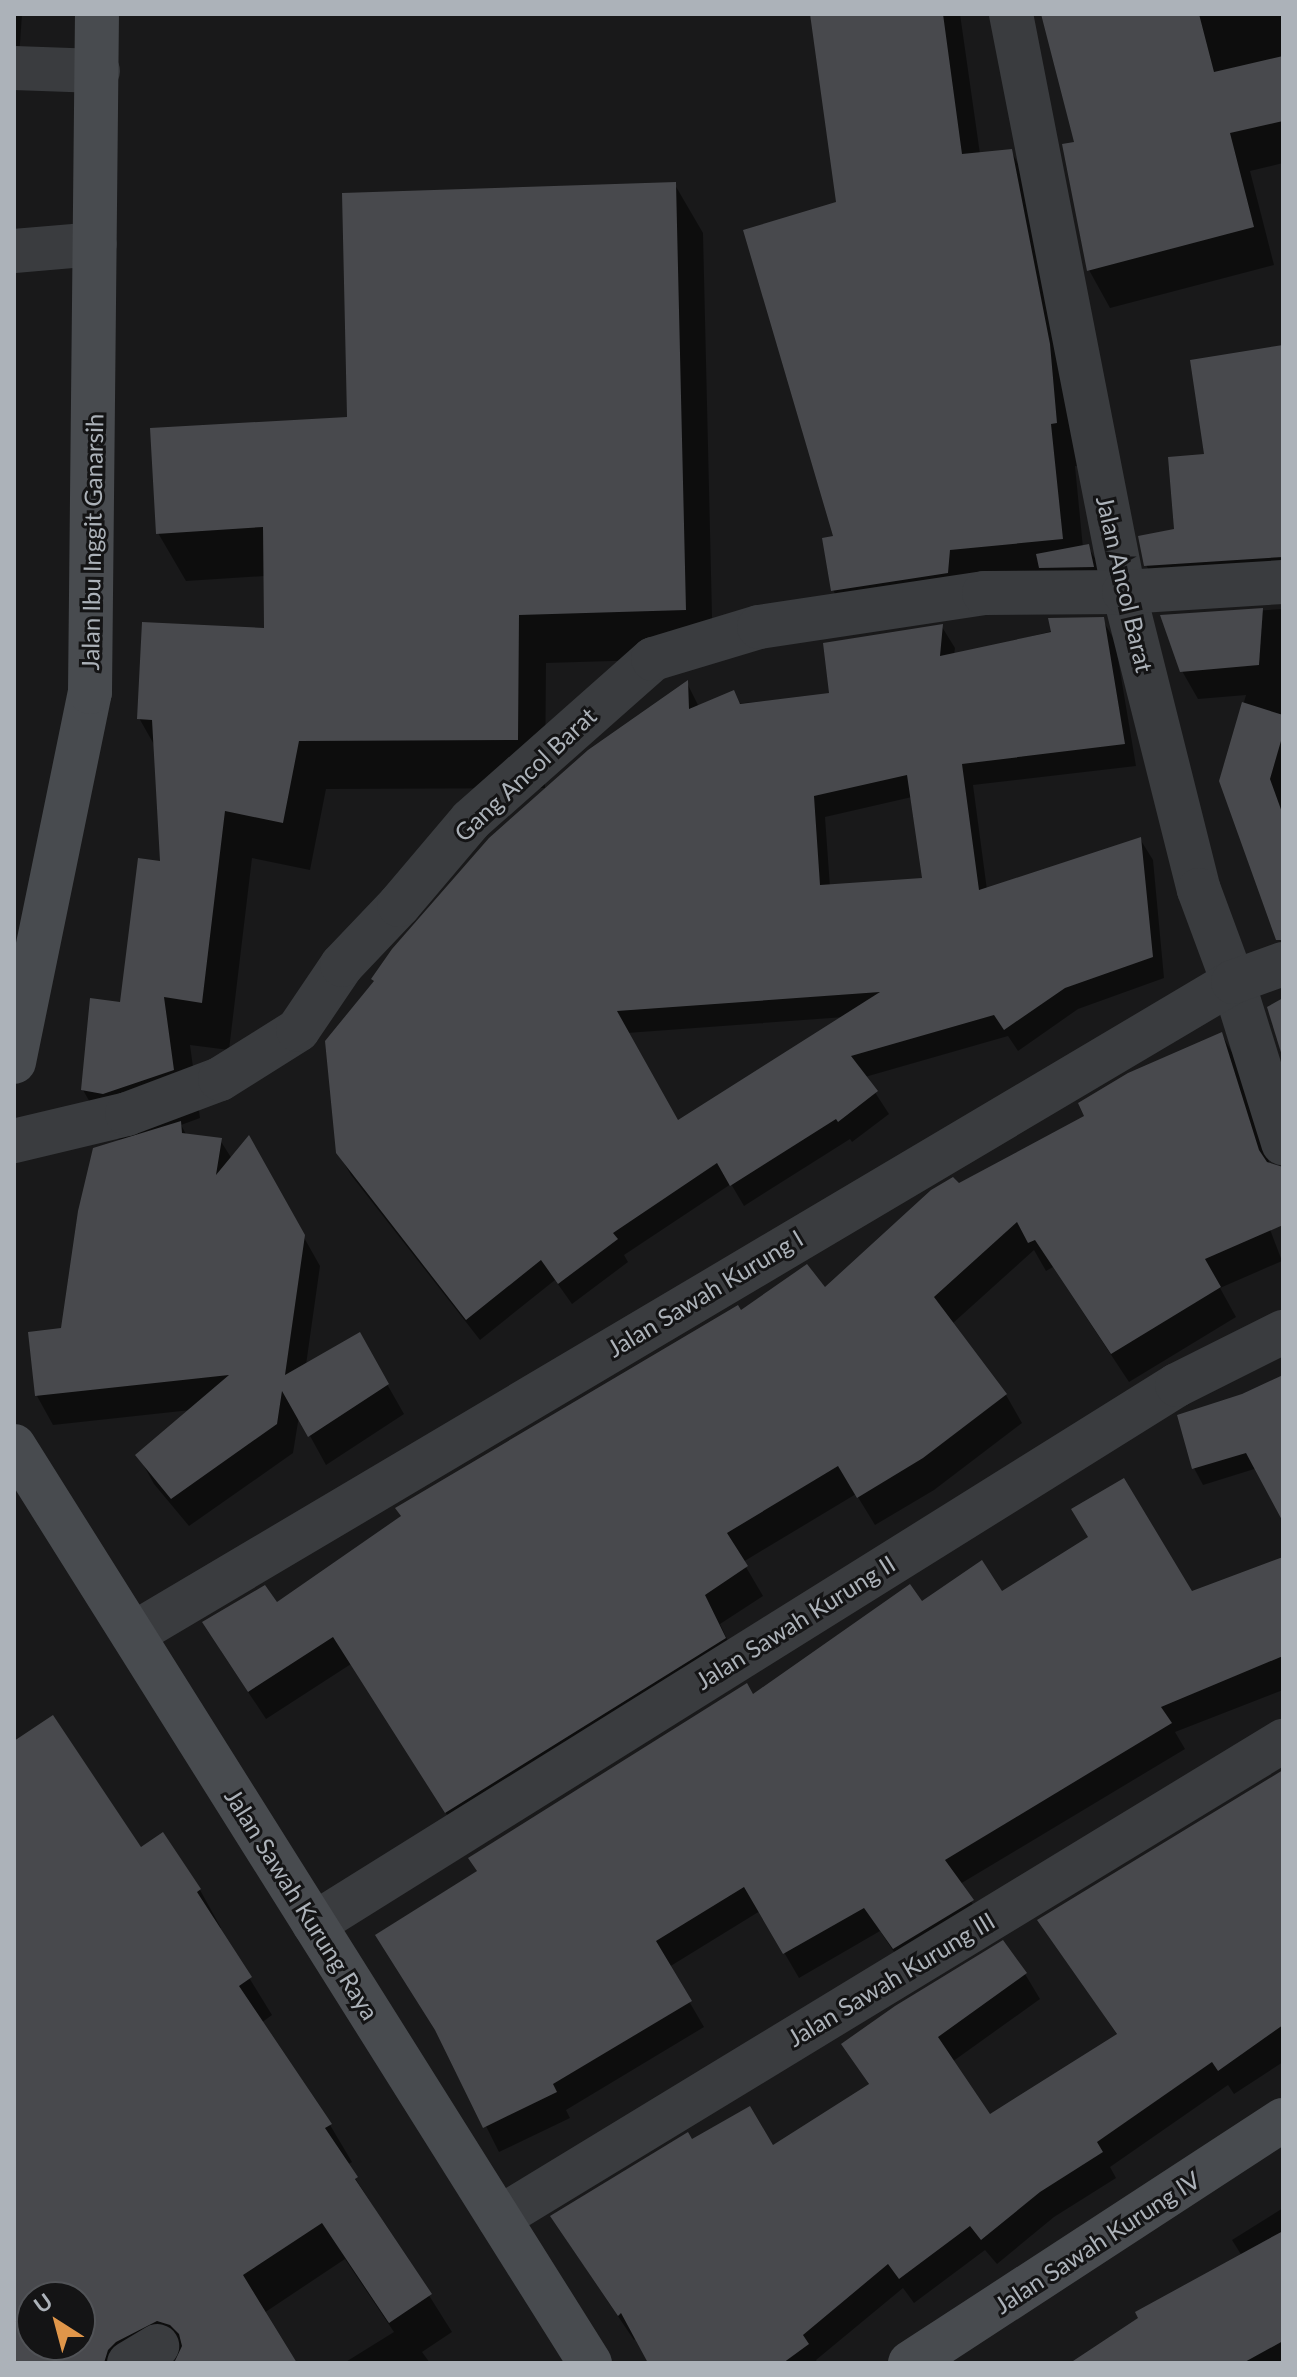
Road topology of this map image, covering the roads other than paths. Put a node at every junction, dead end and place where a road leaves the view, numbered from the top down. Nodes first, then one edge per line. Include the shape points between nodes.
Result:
1 (97, 14) edge
2 (1011, 14) edge
3 (14, 68) edge
4 (98, 71) junction
5 (95, 244) junction
6 (14, 251) edge
7 (1283, 582) edge
8 (1124, 592) junction
9 (1283, 964) edge
10 (1233, 982) junction
11 (14, 1062) edge
12 (14, 1141) edge
13 (1283, 1143) edge
14 (1283, 1332) edge
15 (14, 1446) edge
16 (133, 1634) junction
17 (1283, 1741) edge
18 (314, 1924) junction
19 (1283, 2120) edge
20 (499, 2218) junction
21 (590, 2363) edge
22 (910, 2363) edge

1 - 4 street, Jalan Ibu Inggit Ganarsih
2 - 8 street, Jalan Ancol Barat
3 - 4 street
4 - 5 street, Jalan Ibu Inggit Ganarsih
5 - 6 street
5 - 11 street, Jalan Ibu Inggit Ganarsih via 90,692
7 - 8 street, Gang Ancol Barat
8 - 10 street, Jalan Ancol Barat via 1199,890
8 - 12 street, Gang Ancol Barat via 984,593 759,627 653,659 471,820 342,965 298,1030 220,1079 127,1114
9 - 10 street, Jalan Sawah Kurung I
10 - 13 street, Jalan Ancol Barat
10 - 16 street, Jalan Sawah Kurung I
14 - 18 street, Jalan Sawah Kurung II via 1177,1385
15 - 16 street, Jalan Sawah Kurung Raya
16 - 18 street, Jalan Sawah Kurung Raya
17 - 20 street, Jalan Sawah Kurung III
18 - 20 street, Jalan Sawah Kurung Raya
19 - 22 street, Jalan Sawah Kurung IV
20 - 21 street, Jalan Sawah Kurung Raya

